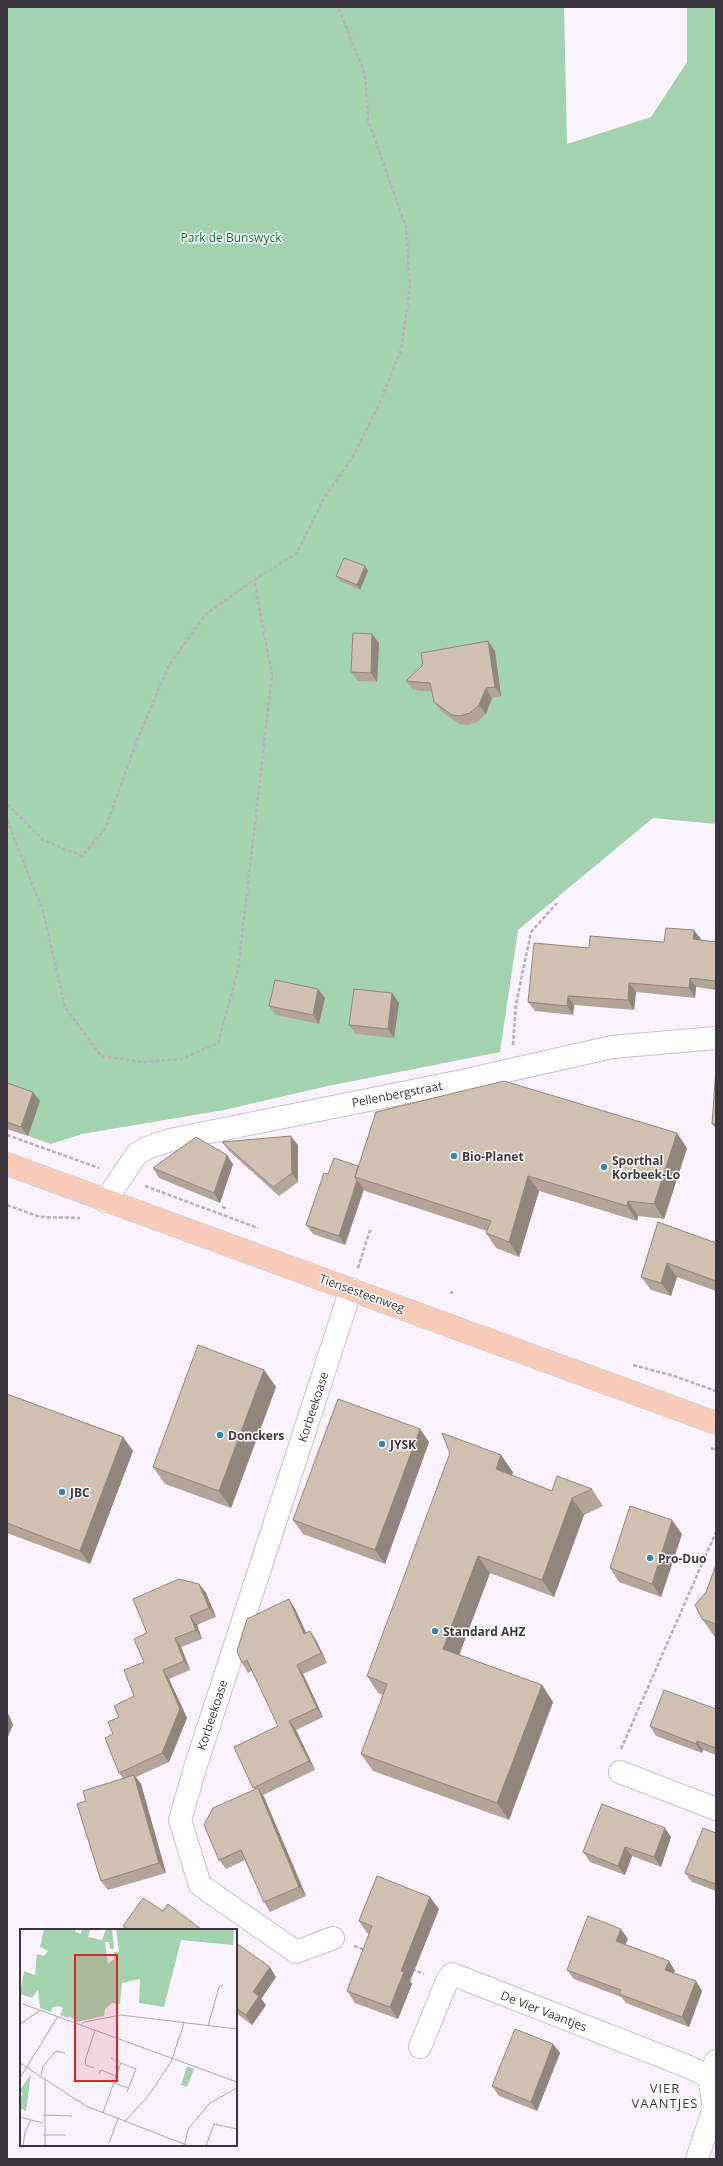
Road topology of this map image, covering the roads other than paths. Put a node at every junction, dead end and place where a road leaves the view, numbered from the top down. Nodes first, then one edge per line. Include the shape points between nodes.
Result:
1 (716, 1038) edge
2 (7, 1164) edge
3 (105, 1201) junction
4 (351, 1289) junction
5 (716, 1423) edge
6 (620, 1772) road end
7 (716, 1809) edge
8 (333, 1938) road end
9 (420, 2047) dead end
10 (713, 2069) edge
11 (698, 2159) edge

1 - 3 street, Pellenbergstraat via 612,1046 462,1081 170,1140 146,1148 137,1154
2 - 3 main road, Tiensesteenweg
3 - 4 main road, Tiensesteenweg
4 - 5 main road, Tiensesteenweg
4 - 8 street, Korbeekoase via 197,1760 180,1820 200,1885 296,1952
6 - 7 street
9 - 10 street, De Vier Vaantjes via 452,1974 689,2066
10 - 11 street, De Vier Vaantjes via 714,2108

